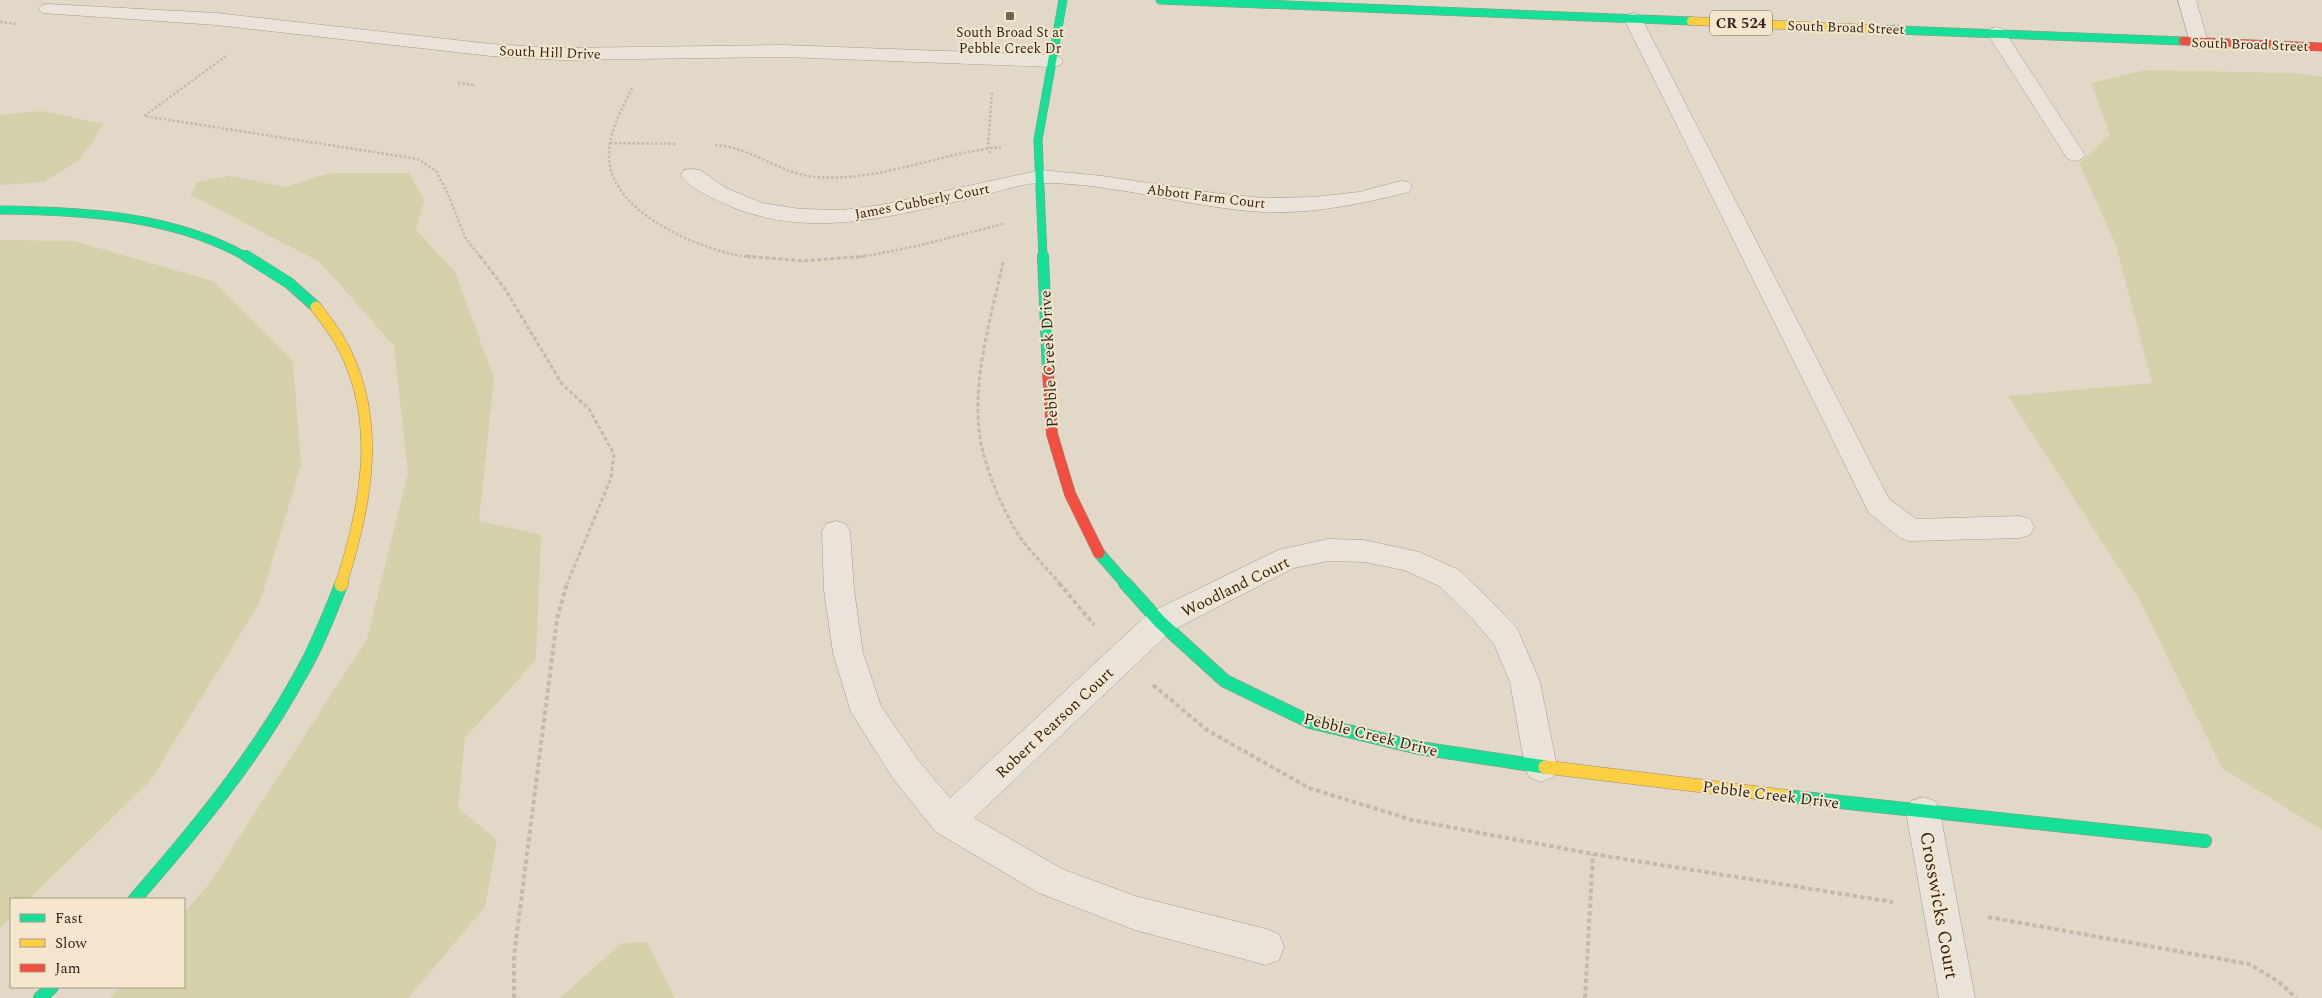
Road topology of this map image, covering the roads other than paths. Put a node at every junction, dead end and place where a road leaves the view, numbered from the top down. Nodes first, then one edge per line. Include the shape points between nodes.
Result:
1 (1063, 0) edge
2 (1160, 0) edge
3 (2187, 0) edge
4 (48, 9) dead end
5 (1633, 19) junction
6 (1996, 33) junction
7 (2199, 42) junction
8 (2322, 47) edge
9 (1053, 61) junction
10 (2075, 155) dead end
11 (692, 175) dead end
12 (1041, 176) junction
13 (1401, 187) dead end
14 (0, 210) edge
15 (2020, 528) dead end
16 (836, 532) dead end
17 (1160, 622) junction
18 (1541, 767) junction
19 (1922, 812) junction
20 (948, 821) junction
21 (2205, 840) dead end
22 (136, 898) edge
23 (1266, 947) dead end
24 (51, 988) edge
25 (40, 998) edge
26 (1957, 998) edge

1 - 9 main road, Pebble Creek Drive
2 - 5 main road, South Broad Street / CR 524
3 - 7 street
4 - 9 street, South Hill Drive via 294,26 501,51 616,54 783,51
5 - 6 main road, South Broad Street / CR 524
5 - 15 street via 1879,506 1910,530
6 - 7 main road, South Broad Street / CR 524
6 - 10 street
7 - 8 main road, South Broad Street / CR 524
9 - 12 main road, Pebble Creek Drive via 1039,146
11 - 12 street, James Cubberly Court via 718,194 758,208 800,216 842,217 881,212
12 - 13 street, Abbott Farm Court via 1264,205 1314,204 1360,198
12 - 17 main road, Pebble Creek Drive via 1052,434 1070,494 1096,549
14 - 22 main road via 100,214 163,225 219,242 263,263 306,296 337,335 359,383 368,432 366,495 348,569 319,641 266,733 192,835
16 - 20 street via 839,590 848,653 867,712 906,770
17 - 18 main road, Pebble Creek Drive via 1225,681 1310,722 1419,748
17 - 18 street, Woodland Court via 1288,558 1328,550 1364,551 1409,560 1448,578 1506,637 1525,682
17 - 20 street, Robert Pearson Court
18 - 19 main road, Pebble Creek Drive
19 - 21 main road, Pebble Creek Drive
19 - 26 street, Crosswicks Court
20 - 23 street via 1051,881 1136,913
24 - 25 main road

